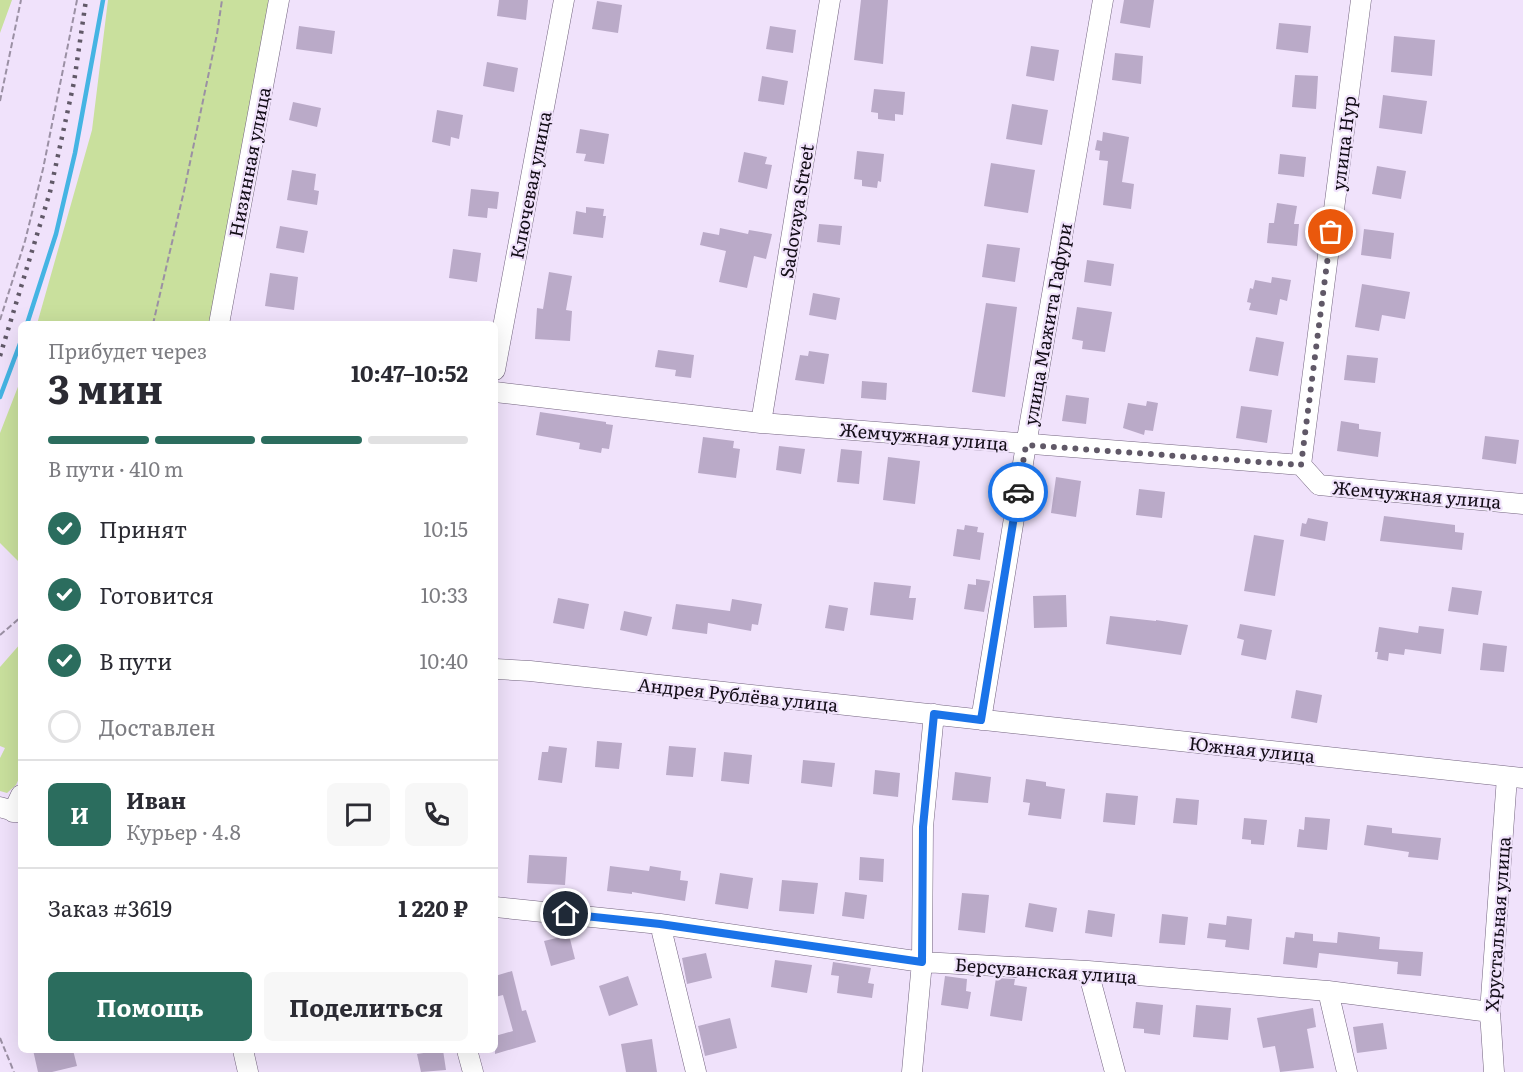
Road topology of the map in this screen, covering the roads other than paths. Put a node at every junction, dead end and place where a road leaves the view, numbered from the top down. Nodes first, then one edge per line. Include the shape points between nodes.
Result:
1 (279, 0) edge
2 (564, 0) edge
3 (830, 0) edge
4 (1103, 0) edge
5 (1361, 0) edge
6 (220, 321) edge
7 (498, 354) edge
8 (498, 392) edge
9 (761, 423) junction
10 (1026, 445) junction
11 (1301, 465) junction
12 (1523, 504) edge
13 (498, 669) edge
14 (934, 714) junction
15 (981, 720) junction
16 (1515, 778) edge
17 (498, 907) edge
18 (660, 924) junction
19 (922, 962) junction
20 (1088, 971) junction
21 (1328, 991) junction
22 (1490, 1012) junction
23 (244, 1053) edge
24 (468, 1053) edge
25 (248, 1072) edge
26 (472, 1072) edge
27 (696, 1072) edge
28 (912, 1072) edge
29 (1115, 1072) edge
30 (1347, 1072) edge
31 (1494, 1072) edge

1 - 6 street, Низинная улица
2 - 7 street, Ключевая улица
3 - 9 street, Sadovaya Street
4 - 10 street, улица Мажита Гафури
5 - 11 street, улица Нур
8 - 9 street, Жемчужная улица
9 - 10 street, Жемчужная улица
10 - 11 street, Жемчужная улица
10 - 15 street, улица Мажита Гафури
11 - 12 street, Жемчужная улица via 1319,485
13 - 14 street, Андрея Рублёва улица
14 - 15 street, Андрея Рублёва улица
14 - 19 street via 923,827
15 - 16 street, Южная улица
16 - 22 street, Хрустальная улица
17 - 18 street, Берсуванская улица
18 - 19 street, Берсуванская улица
18 - 27 street
19 - 20 street, Берсуванская улица
19 - 28 street
20 - 21 street, Берсуванская улица
20 - 29 street
21 - 22 street, Берсуванская улица
21 - 30 street
22 - 31 street, Хрустальная улица
23 - 25 street
24 - 26 street

